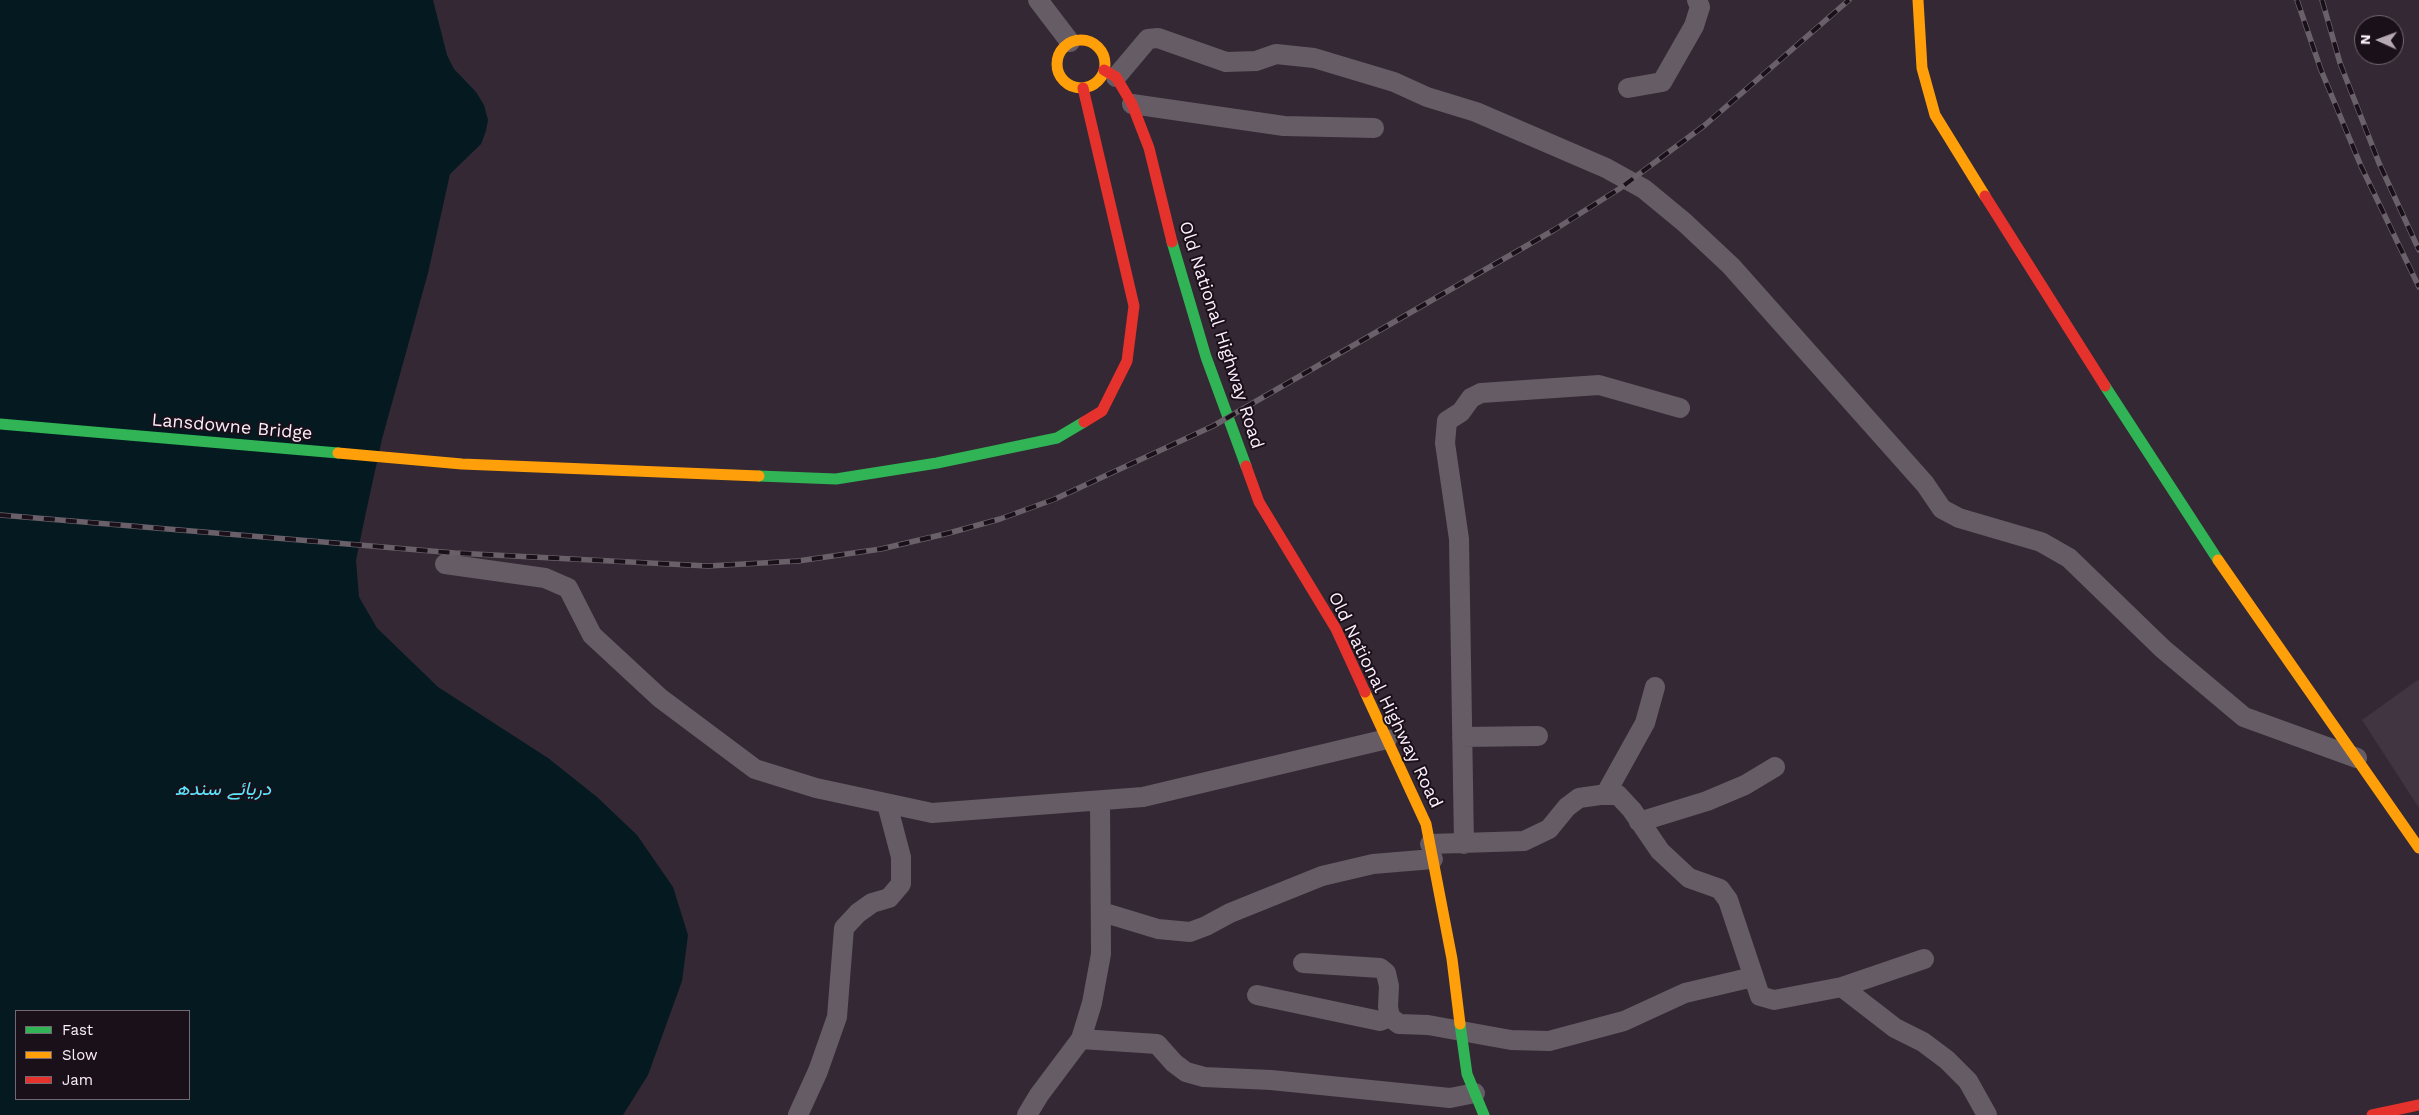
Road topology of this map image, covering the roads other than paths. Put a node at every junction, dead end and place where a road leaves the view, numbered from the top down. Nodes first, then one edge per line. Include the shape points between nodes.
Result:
1 (1038, 0) edge
2 (1697, 0) edge
3 (1918, 0) edge
4 (1070, 42) junction
5 (1110, 74) junction
6 (1083, 88) junction
7 (1628, 88) dead end
8 (1132, 104) junction
9 (1374, 128) dead end
10 (1680, 408) dead end
11 (0, 424) edge
12 (445, 564) dead end
13 (1655, 686) dead end
14 (1538, 736) dead end
15 (1462, 737) junction
16 (1387, 739) junction
17 (2357, 758) junction
18 (1774, 766) dead end
19 (1606, 795) junction
20 (1100, 801) junction
21 (887, 804) junction
22 (1639, 822) junction
23 (1464, 844) junction
24 (2419, 848) edge
25 (1431, 852) junction
26 (1102, 912) junction
27 (1924, 959) dead end
28 (1303, 963) dead end
29 (1753, 977) junction
30 (1842, 987) junction
31 (1257, 995) dead end
32 (1390, 1017) junction
33 (1461, 1033) junction
34 (1081, 1039) junction
35 (1475, 1093) junction
36 (2418, 1104) edge
37 (798, 1115) edge
38 (1027, 1115) edge
39 (1484, 1115) edge
40 (1987, 1115) edge
41 (2372, 1115) edge

1 - 4 street
2 - 7 street via 1700,7 1694,26 1662,82
3 - 17 main road via 1922,68 1935,115 2035,278 2209,546
4 - 5 main road via 1085,40 1093,43 1103,55
4 - 6 main road via 1062,48 1056,66 1065,83
5 - 6 main road
5 - 8 main road, Old National Highway Road
5 - 17 street via 1148,39 1158,38 1226,62 1256,60 1276,54 1314,58 1394,82 1427,98 1476,112 1606,168 1644,189 1731,266 1926,484 1942,509 1959,518 2041,542 2068,558 2163,649 2244,717
6 - 11 main road, Lansdowne Bridge via 1134,306 1127,361 1102,410 1057,438 937,463 836,479 462,464
8 - 9 street via 1284,126
8 - 16 main road, Old National Highway Road via 1150,148 1165,220 1206,357 1259,502 1336,628
10 - 15 street via 1599,385 1481,393 1446,421 1446,450 1459,539
12 - 21 street via 558,582 572,594 592,635 660,698 755,769 816,788
13 - 19 street via 1645,723
14 - 15 street
15 - 23 street
16 - 20 street via 1143,798
16 - 25 main road, Old National Highway Road via 1426,824
17 - 24 main road
18 - 22 street via 1745,785 1707,801
19 - 22 street via 1618,795
19 - 23 street via 1579,798 1549,829 1524,842
20 - 21 street via 932,813
20 - 26 street
21 - 37 street via 901,857 901,884 888,898 858,912 844,928 837,1017
22 - 29 street via 1660,850 1689,878 1720,889 1728,900
23 - 25 street
25 - 26 street via 1322,876 1230,912 1190,932 1158,929
25 - 33 main road, Old National Highway Road via 1452,959
26 - 34 street via 1102,954
27 - 30 street
28 - 32 street via 1380,968 1386,973
29 - 30 street via 1760,996 1774,1000
29 - 33 street via 1685,993 1624,1021 1549,1041
30 - 40 street via 1896,1028 1947,1060 1968,1081
31 - 32 street via 1380,1021
32 - 33 street via 1399,1024 1428,1025
33 - 35 main road, Old National Highway Road via 1467,1074
34 - 35 street via 1157,1044 1186,1072 1204,1077 1271,1080 1450,1098
34 - 38 street
35 - 39 main road, Old National Highway Road
36 - 41 main road

